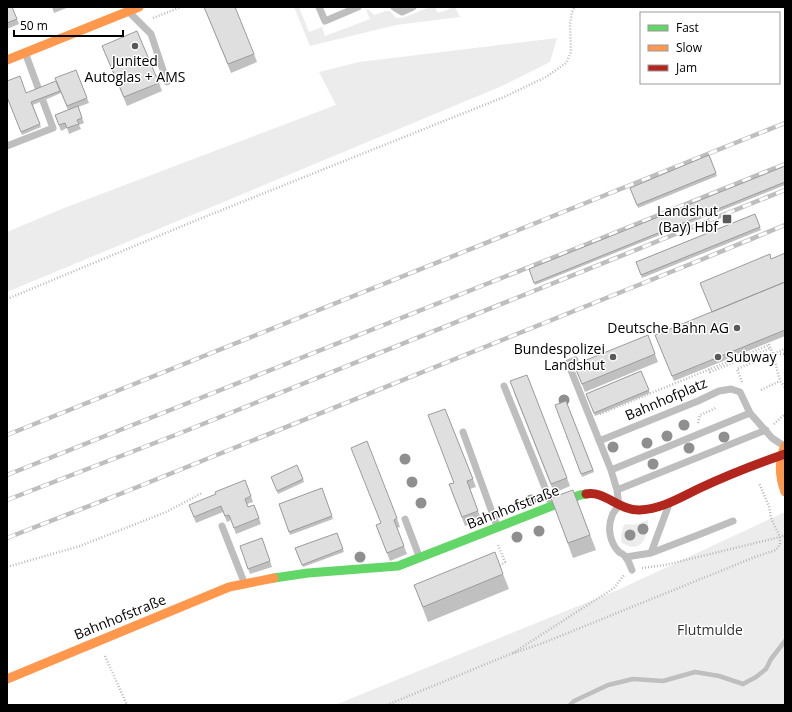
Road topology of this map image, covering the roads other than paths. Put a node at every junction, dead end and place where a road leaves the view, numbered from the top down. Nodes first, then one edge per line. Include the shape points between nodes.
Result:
1 (139, 7) edge
2 (319, 7) edge
3 (358, 7) edge
4 (394, 7) edge
5 (413, 7) edge
6 (129, 11) junction
7 (25, 53) junction
8 (7, 60) edge
9 (167, 82) dead end
10 (7, 146) edge
11 (574, 360) dead end
12 (504, 386) dead end
13 (750, 413) junction
14 (766, 430) junction
15 (463, 432) dead end
16 (599, 441) junction
17 (784, 449) edge
18 (611, 470) junction
19 (617, 490) junction
20 (785, 492) edge
21 (670, 502) junction
22 (552, 506) junction
23 (619, 506) junction
24 (405, 519) dead end
25 (733, 520) dead end
26 (222, 526) dead end
27 (495, 529) junction
28 (651, 553) junction
29 (626, 557) junction
30 (420, 558) junction
31 (632, 570) road end
32 (245, 584) junction
33 (7, 679) edge

1 - 6 street
2 - 3 lane via 325,21
4 - 5 lane via 402,12
6 - 7 street
6 - 9 lane via 151,34
7 - 8 street
7 - 10 lane via 53,128
11 - 16 lane via 568,363
12 - 22 lane
13 - 14 lane, Bahnhofplatz
13 - 16 lane, Bahnhofplatz via 740,392 732,389 719,391
13 - 18 lane
14 - 17 lane, Bahnhofplatz
14 - 19 lane
15 - 27 lane
16 - 18 lane
17 - 20 street via 779,470
17 - 21 street, Bahnhofstraße via 735,474
18 - 19 lane
19 - 23 lane
21 - 23 street, Bahnhofstraße via 641,510
21 - 28 lane
22 - 23 street, Bahnhofstraße via 590,493
22 - 27 street, Bahnhofstraße
23 - 29 lane via 612,514 610,522 611,538
24 - 30 lane
25 - 28 lane
26 - 32 lane
27 - 30 street, Bahnhofstraße
28 - 29 lane
29 - 31 lane
30 - 32 street, Bahnhofstraße via 398,566 308,573
32 - 33 street, Bahnhofstraße via 229,588

